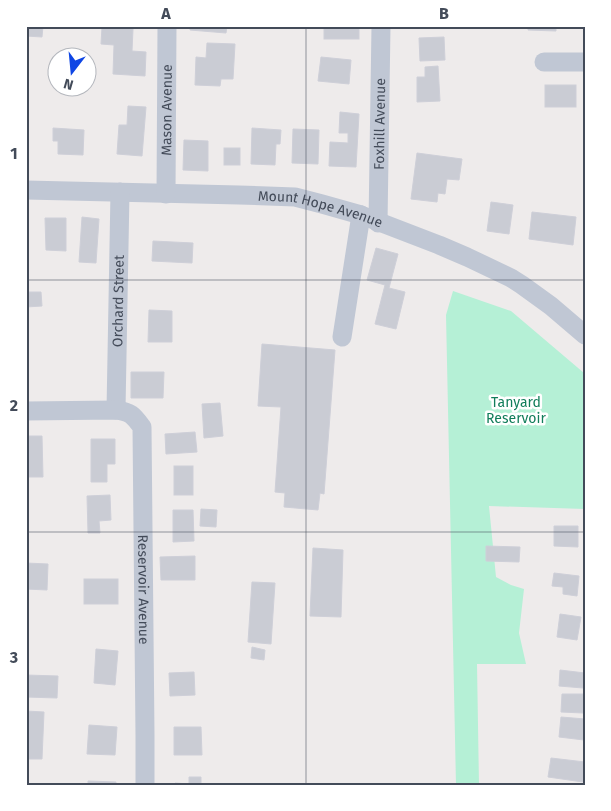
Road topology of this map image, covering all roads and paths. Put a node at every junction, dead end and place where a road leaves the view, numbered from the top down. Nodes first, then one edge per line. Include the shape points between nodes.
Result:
1 (167, 26) edge
2 (381, 26) edge
3 (544, 62) dead end
4 (585, 62) edge
5 (26, 190) edge
6 (120, 192) junction
7 (166, 194) junction
8 (361, 215) junction
9 (378, 223) junction
10 (585, 335) edge
11 (342, 337) dead end
12 (116, 410) junction
13 (26, 411) edge
14 (145, 785) edge

1 - 7 street, Mason Avenue
2 - 9 street, Foxhill Avenue
3 - 4 street
5 - 6 street, Mount Hope Avenue
6 - 7 street, Mount Hope Avenue
6 - 12 street, Orchard Street
7 - 8 street, Mount Hope Avenue via 295,197
8 - 9 street, Mount Hope Avenue
8 - 11 street
9 - 10 street, Mount Hope Avenue via 453,251 510,278 551,306
12 - 13 street
12 - 14 street, Reservoir Avenue via 132,414 142,426

